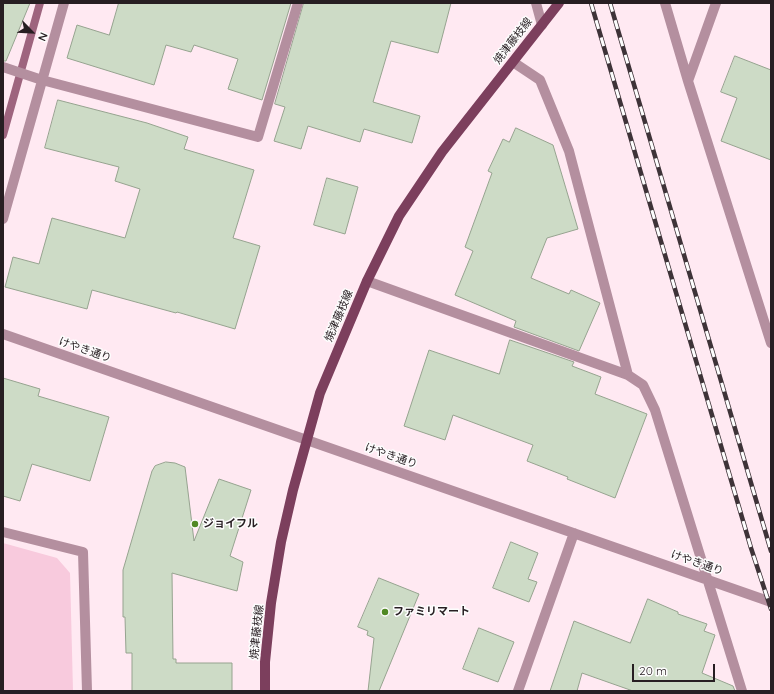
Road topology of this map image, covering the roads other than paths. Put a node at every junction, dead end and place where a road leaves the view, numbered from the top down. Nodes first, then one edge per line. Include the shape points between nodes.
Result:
1 (64, 3) edge
2 (298, 3) edge
3 (536, 3) edge
4 (559, 3) edge
5 (665, 3) edge
6 (716, 3) edge
7 (542, 25) junction
8 (513, 62) junction
9 (7, 69) edge
10 (42, 80) junction
11 (688, 81) junction
12 (3, 219) edge
13 (367, 281) junction
14 (769, 328) edge
15 (3, 334) edge
16 (771, 343) edge
17 (628, 375) junction
18 (307, 439) junction
19 (3, 532) edge
20 (574, 533) junction
21 (708, 579) junction
22 (771, 602) edge
23 (87, 691) edge
24 (266, 691) edge
25 (518, 691) edge
26 (742, 691) edge

1 - 10 street
2 - 10 street via 258,137
3 - 7 street
4 - 7 main road, 焼津藤枝線
5 - 11 street
6 - 11 street
7 - 8 main road, 焼津藤枝線
8 - 13 main road, 焼津藤枝線 via 442,152 399,216
8 - 17 street via 540,80 569,151
9 - 10 street
10 - 12 street
11 - 14 street
13 - 17 street
13 - 18 main road, 焼津藤枝線 via 320,393
14 - 16 street
15 - 18 street, けやき通り
17 - 21 street via 643,385 655,410
18 - 20 street, けやき通り
18 - 24 main road, 焼津藤枝線 via 281,542 265,662
19 - 23 street via 83,552
20 - 21 street, けやき通り
20 - 25 street
21 - 22 street, けやき通り
21 - 26 street

